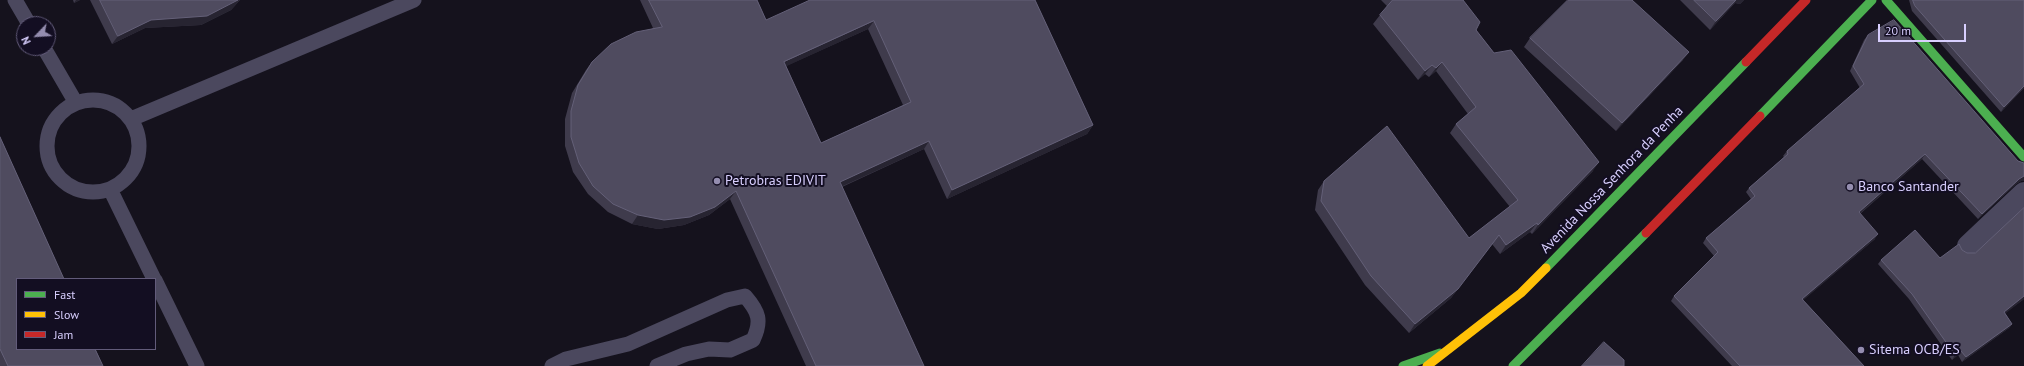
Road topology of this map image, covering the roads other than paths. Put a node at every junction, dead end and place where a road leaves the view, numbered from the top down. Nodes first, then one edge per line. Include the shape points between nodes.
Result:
1 (15, 0) edge
2 (414, 0) edge
3 (1806, 0) edge
4 (1872, 0) edge
5 (1886, 0) edge
6 (24, 16) edge
7 (49, 56) edge
8 (76, 103) junction
9 (131, 119) junction
10 (2024, 157) edge
11 (110, 189) junction
12 (2024, 193) edge
13 (1968, 246) dead end
14 (154, 278) edge
15 (156, 282) edge
16 (1450, 349) junction
17 (198, 366) edge
18 (552, 366) edge
19 (657, 366) edge
20 (1403, 366) edge
21 (1427, 366) edge
22 (1513, 366) edge

1 - 6 lane
2 - 9 lane
3 - 16 main road, Avenida Nossa Senhora da Penha via 1521,293
4 - 22 main road
5 - 10 main road
7 - 8 lane
8 - 9 lane via 91,99 106,102 120,108
8 - 11 lane via 61,112 50,127 47,145 50,163 60,178 75,189 92,192
9 - 11 lane via 139,138 138,159 127,177
11 - 14 lane
12 - 13 street
15 - 17 lane
16 - 20 main road
16 - 21 main road, Avenida Nossa Senhora da Penha
18 - 19 lane via 628,344 727,300 745,296 756,309 759,327 753,340 730,350 709,349 686,354

